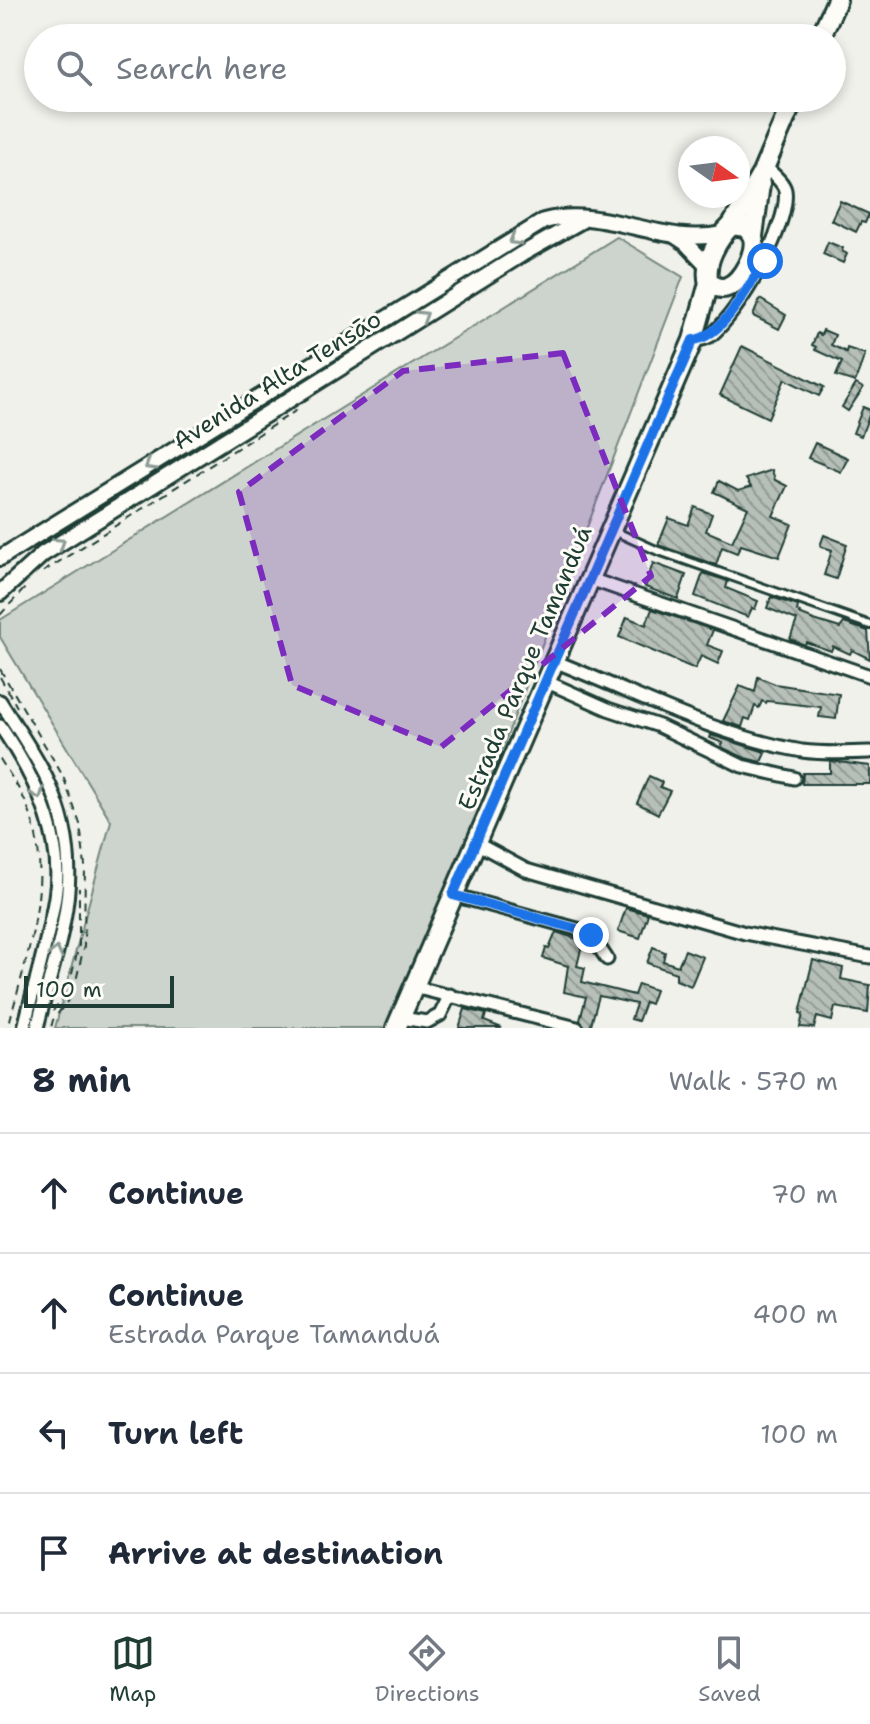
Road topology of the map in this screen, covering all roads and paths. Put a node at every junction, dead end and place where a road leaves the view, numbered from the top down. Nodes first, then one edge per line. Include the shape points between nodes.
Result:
1 (837, 0) edge
2 (826, 24) edge
3 (788, 112) edge
4 (763, 170) junction
5 (586, 218) junction
6 (727, 230) junction
7 (674, 234) junction
8 (753, 236) junction
9 (715, 279) junction
10 (695, 333) junction
11 (302, 407) dead end
12 (611, 530) junction
13 (0, 558) edge
14 (42, 572) dead end
15 (34, 578) dead end
16 (590, 579) junction
17 (0, 593) edge
18 (0, 615) edge
19 (870, 625) edge
20 (554, 661) junction
21 (870, 676) edge
22 (545, 681) junction
23 (0, 701) edge
24 (0, 726) edge
25 (870, 752) edge
26 (0, 759) edge
27 (794, 778) dead end
28 (476, 843) junction
29 (453, 895) junction
30 (870, 957) edge
31 (607, 959) dead end
32 (414, 987) junction
33 (450, 995) junction
34 (398, 1023) edge
35 (8, 1028) edge
36 (24, 1028) edge
37 (37, 1028) edge
38 (577, 1028) edge

1 - 2 main road
3 - 4 main road
4 - 6 main road
4 - 8 main road
4 - 10 street via 785,191 772,245 721,325 709,337
5 - 7 street, Avenida Alta Tensāo
5 -> 13 street, Avenida Alta Tensāo via 544,221
17 -> 5 street, Avenida Alta Tensāo via 43,554 113,508
6 - 7 street, Avenida Alta Tensāo via 698,238
6 - 8 main road via 746,227
6 - 9 main road
7 - 9 street
8 - 9 main road via 738,279
9 - 10 main road, Estrada Parque Tamanduá
10 - 12 main road, Estrada Parque Tamanduá
11 - 14 path
12 - 16 main road, Estrada Parque Tamanduá
12 - 19 lane
15 - 18 path
16 - 20 main road, Estrada Parque Tamanduá
16 - 21 street
20 - 22 main road, Estrada Parque Tamanduá
20 - 25 street via 760,741 832,754
22 - 27 street via 742,766
22 - 28 main road, Estrada Parque Tamanduá
37 -> 23 street via 69,899 70,865 48,780
24 -> 36 street via 34,784 52,832 56,864 56,895
26 - 35 path via 29,810 40,864 39,905
28 - 29 main road, Estrada Parque Tamanduá
28 - 30 street via 526,870 745,933
29 - 31 street via 581,930 591,935
29 - 32 main road, Estrada Parque Tamanduá
32 - 33 street
32 - 34 main road, Estrada Parque Tamanduá
33 - 34 street via 440,1015 427,1022
33 - 38 street

